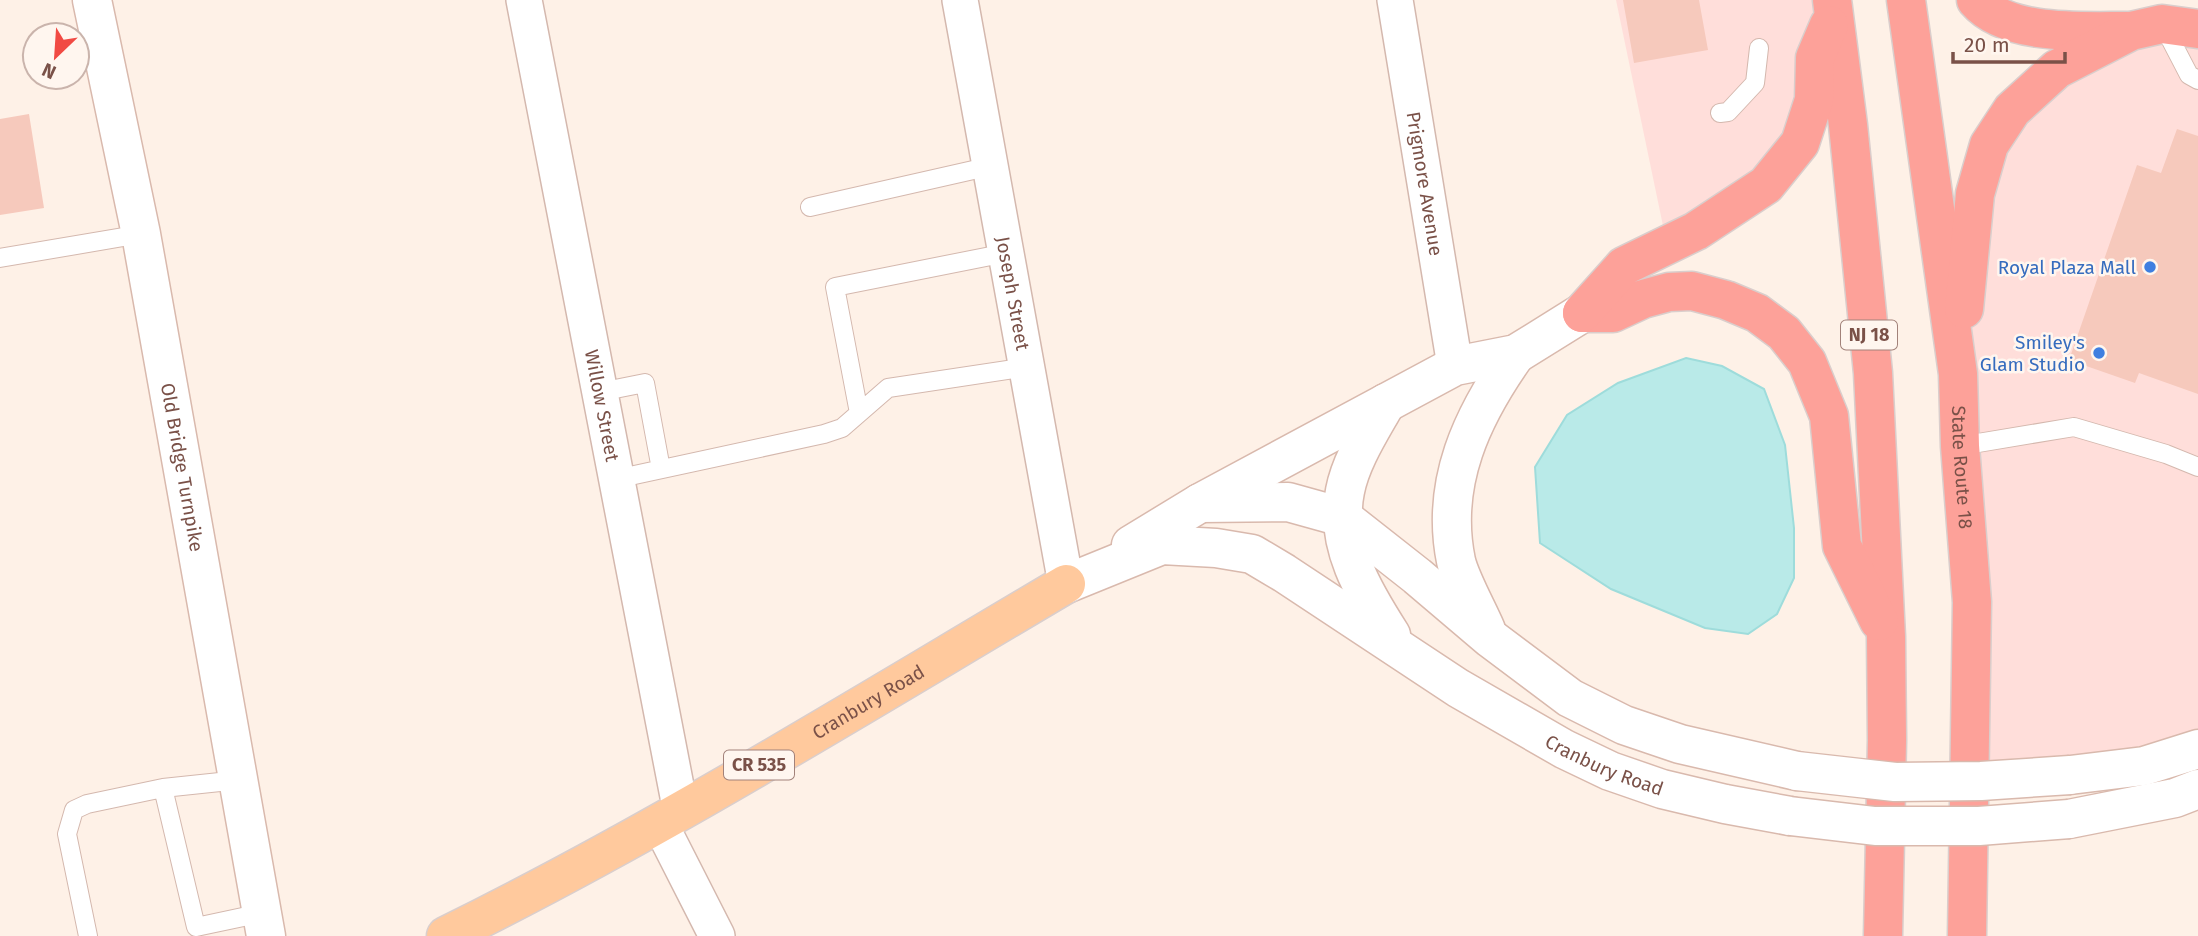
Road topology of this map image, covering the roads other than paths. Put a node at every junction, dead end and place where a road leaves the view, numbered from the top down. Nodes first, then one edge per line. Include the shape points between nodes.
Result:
1 (92, 0) edge
2 (524, 0) edge
3 (960, 0) edge
4 (1395, 0) edge
5 (1906, 0) edge
6 (1976, 0) edge
7 (1833, 7) edge
8 (2168, 21) edge
9 (1759, 48) dead end
10 (2198, 80) edge
11 (1720, 113) dead end
12 (990, 166) junction
13 (810, 207) dead end
14 (141, 234) junction
15 (1006, 253) junction
16 (0, 258) edge
17 (1582, 313) junction
18 (1516, 354) junction
19 (1455, 366) junction
20 (1027, 367) junction
21 (1958, 374) junction
22 (600, 392) junction
23 (1386, 403) junction
24 (859, 413) junction
25 (1960, 446) junction
26 (2198, 467) edge
27 (661, 469) junction
28 (616, 479) junction
29 (1200, 503) junction
30 (1342, 516) junction
31 (1066, 584) junction
32 (1886, 637) junction
33 (1490, 638) junction
34 (1399, 648) junction
35 (2198, 749) edge
36 (239, 780) junction
37 (163, 788) junction
38 (2198, 789) edge
39 (670, 818) junction
40 (264, 925) edge
41 (195, 932) edge
42 (88, 936) edge
43 (446, 936) edge
44 (717, 936) edge
45 (1883, 936) edge
46 (1967, 936) edge

1 - 14 main road, Old Bridge Turnpike
2 - 22 street, Willow Street
3 - 12 street, Joseph Street
4 - 19 street, Prigmore Avenue
5 - 21 highway, State Route 18
6 - 8 highway via 1983,8 2025,26 2065,31
7 - 17 highway via 1815,58 1814,100 1800,143 1766,186 1696,230 1624,266
7 - 32 highway, NJ 18 via 1873,373
8 - 10 lane via 2189,75
8 - 21 highway via 2057,69 2012,110 1989,145 1975,194
9 - 11 lane via 1755,83 1728,111
12 - 13 lane
12 - 15 street, Joseph Street
14 - 16 lane
14 - 36 main road, Old Bridge Turnpike
15 - 20 street, Joseph Street
15 - 24 lane via 835,287
17 - 18 main road, Cranbury Road
17 - 32 highway via 1613,313 1643,299 1692,291 1757,313 1784,333 1807,362 1829,416 1842,546
18 - 19 main road, Cranbury Road
18 - 33 main road via 1490,391 1467,441 1451,507 1456,562
19 - 23 main road, Cranbury Road
20 - 24 lane via 888,388
20 - 31 street, Joseph Street
21 - 25 highway, State Route 18
22 - 27 lane via 645,383
22 - 28 street, Willow Street
23 - 29 main road, Cranbury Road
23 - 30 main road via 1352,471
24 - 27 lane via 842,428 824,434
25 - 26 lane via 2074,427
25 - 46 highway, State Route 18 via 1972,602
27 - 28 lane
28 - 39 street, Willow Street
29 - 30 main road via 1289,502
29 - 31 main road, Cranbury Road / CR 535
30 - 33 main road
30 - 34 main road via 1351,561 1364,593
31 - 34 main road, Cranbury Road / CR 535 via 1162,545 1252,554
31 - 39 main road, Cranbury Road / CR 535
32 - 45 highway, NJ 18
33 - 35 main road, bridge via 1570,698 1624,725 1681,744 1797,771 1895,782 1982,781 2144,766
34 - 38 main road, Cranbury Road / CR 535, bridge via 1564,750 1610,771 1662,789 1790,816 1875,826 1979,826 2069,819 2175,798
36 - 37 lane
36 - 40 main road, Old Bridge Turnpike
37 - 41 lane
37 - 42 lane via 74,810 67,834
39 - 43 main road, Cranbury Road / CR 535
39 - 44 street, Willow Street
40 - 41 lane

